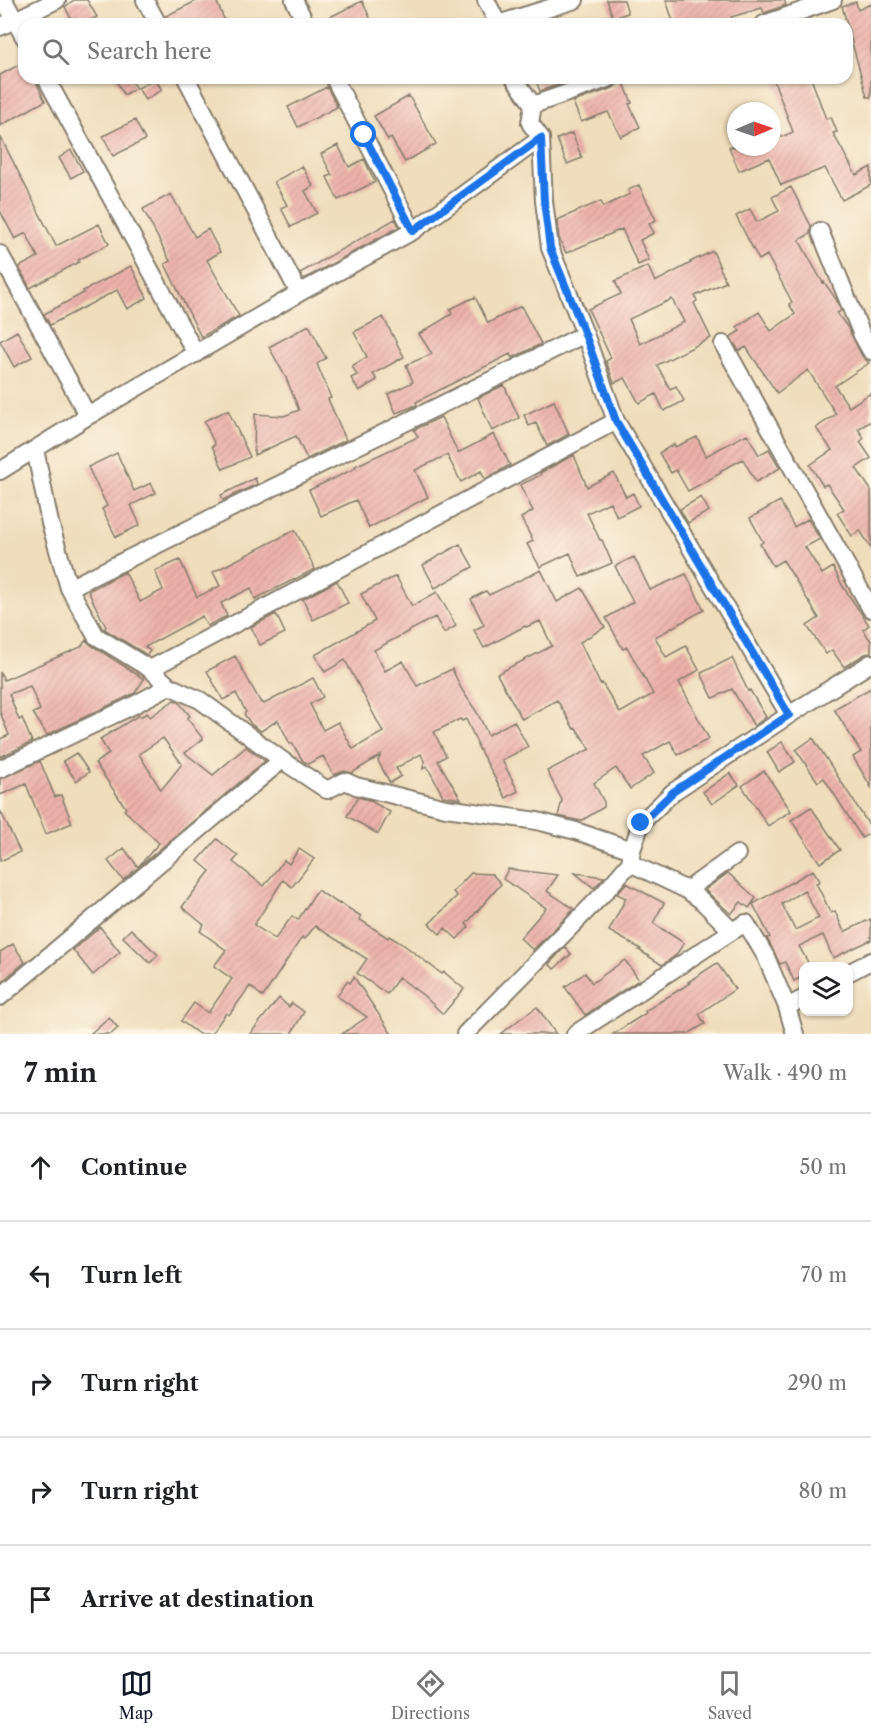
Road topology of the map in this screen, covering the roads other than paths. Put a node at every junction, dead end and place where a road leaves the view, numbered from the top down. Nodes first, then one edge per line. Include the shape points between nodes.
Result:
1 (4, 0) edge
2 (57, 0) edge
3 (145, 0) edge
4 (294, 0) edge
5 (486, 0) edge
6 (575, 0) edge
7 (833, 0) edge
8 (20, 18) edge
9 (155, 18) edge
10 (303, 18) edge
11 (495, 18) edge
12 (517, 18) edge
13 (781, 18) edge
14 (8, 24) edge
15 (49, 84) edge
16 (189, 84) edge
17 (337, 84) edge
18 (518, 84) edge
19 (593, 84) edge
20 (533, 105) junction
21 (541, 138) junction
22 (413, 231) junction
23 (820, 231) dead end
24 (0, 254) edge
25 (298, 293) junction
26 (866, 329) edge
27 (585, 334) junction
28 (723, 344) dead end
29 (871, 351) edge
30 (196, 354) junction
31 (88, 416) junction
32 (616, 421) junction
33 (35, 449) junction
34 (0, 471) edge
35 (69, 588) junction
36 (871, 609) edge
37 (871, 663) edge
38 (150, 669) junction
39 (169, 686) junction
40 (789, 715) junction
41 (282, 760) junction
42 (0, 769) edge
43 (737, 854) dead end
44 (631, 856) junction
45 (687, 890) junction
46 (732, 931) junction
47 (871, 961) edge
48 (853, 971) edge
49 (0, 997) edge
50 (799, 1001) edge
51 (787, 1007) junction
52 (789, 1031) edge
53 (465, 1034) edge
54 (575, 1034) edge

1 - 14 street
2 - 8 street
3 - 9 street
4 - 10 street
5 - 11 street
6 - 12 street
7 - 13 street
15 - 30 street
16 - 25 street
17 - 22 street
18 - 20 street
19 - 20 street
20 - 21 street via 530,123
21 - 22 street
21 - 27 street via 550,248
22 - 25 street
23 - 26 street
24 - 31 street
25 - 30 street
26 - 29 street
27 - 32 street
27 - 35 street
28 - 36 street
30 - 31 street
31 - 33 street
32 - 38 street
32 - 40 street
33 - 34 street
33 - 35 street via 50,523
35 - 38 street via 96,636
37 - 40 street
38 - 39 street
39 - 41 street via 200,700
39 - 42 street
40 - 44 street via 673,792 641,823
41 - 44 street via 327,790 345,781 446,808 537,820 576,831
41 - 49 street
43 - 45 street
44 - 45 street
44 - 53 street via 604,893
45 - 46 street
46 - 51 street via 746,923 766,957
46 - 54 street
47 - 48 street
50 - 51 street
51 - 52 street

